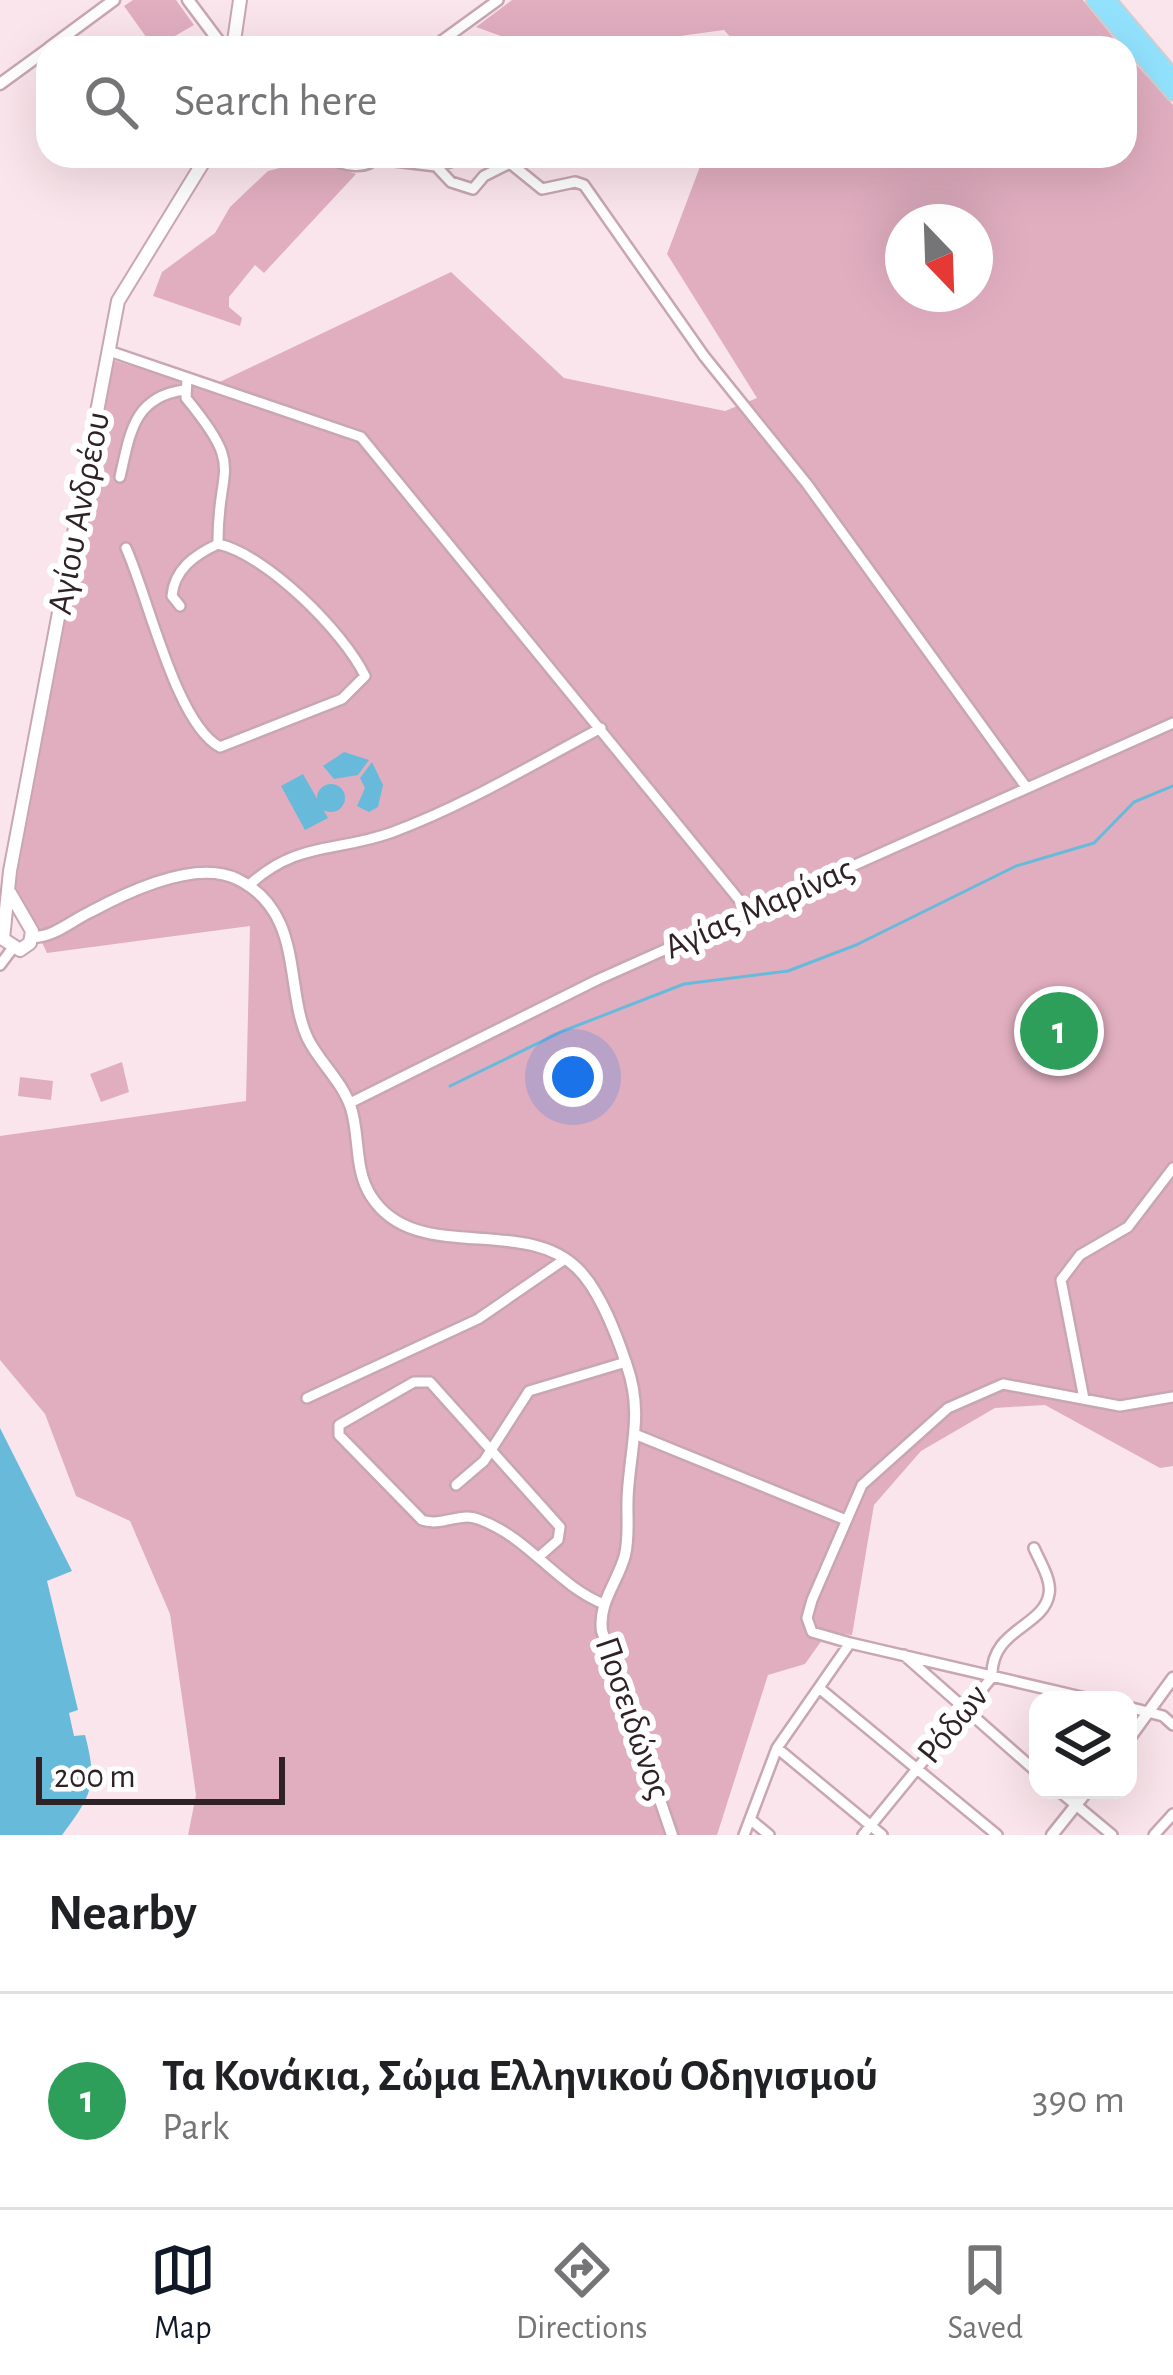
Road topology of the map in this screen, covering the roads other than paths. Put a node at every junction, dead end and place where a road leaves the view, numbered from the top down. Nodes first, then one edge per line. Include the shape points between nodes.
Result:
1 (114, 0) edge
2 (188, 0) edge
3 (240, 0) edge
4 (498, 0) edge
5 (1094, 0) edge
6 (1108, 0) edge
7 (65, 36) edge
8 (215, 36) edge
9 (235, 36) edge
10 (448, 36) edge
11 (1125, 36) edge
12 (1137, 51) edge
13 (36, 58) edge
14 (1169, 66) edge
15 (0, 84) edge
16 (1173, 93) edge
17 (201, 168) edge
18 (438, 168) edge
19 (496, 168) edge
20 (518, 168) edge
21 (109, 351) junction
22 (187, 378) junction
23 (184, 390) junction
24 (120, 477) dead end
25 (218, 544) junction
26 (126, 548) dead end
27 (180, 606) dead end
28 (1173, 723) edge
29 (601, 728) junction
30 (1026, 787) junction
31 (248, 886) junction
32 (10, 893) junction
33 (749, 912) junction
34 (8, 923) junction
35 (27, 923) junction
36 (33, 937) junction
37 (12, 949) junction
38 (0, 965) edge
39 (350, 1103) junction
40 (1173, 1168) edge
41 (565, 1259) junction
42 (626, 1362) junction
43 (1173, 1397) edge
44 (307, 1398) dead end
45 (1084, 1399) junction
46 (637, 1435) junction
47 (491, 1450) junction
48 (456, 1485) dead end
49 (846, 1520) junction
50 (1034, 1548) dead end
51 (541, 1555) junction
52 (604, 1604) junction
53 (850, 1643) junction
54 (904, 1655) junction
55 (992, 1677) junction
56 (1173, 1678) edge
57 (819, 1688) junction
58 (1054, 1691) edge
59 (1137, 1709) edge
60 (964, 1712) junction
61 (1150, 1712) junction
62 (1173, 1724) edge
63 (1137, 1729) edge
64 (777, 1748) junction
65 (1029, 1766) edge
66 (917, 1768) junction
67 (1069, 1799) edge
68 (1081, 1799) edge
69 (1076, 1805) junction
70 (1173, 1814) edge
71 (751, 1820) junction
72 (871, 1825) junction
73 (673, 1835) edge
74 (744, 1835) edge
75 (769, 1835) edge
76 (863, 1835) edge
77 (883, 1835) edge
78 (997, 1835) edge
79 (1052, 1835) edge
80 (1112, 1835) edge
81 (1154, 1835) edge

1 - 7 street
2 - 8 street
3 - 9 main road
4 - 10 street
5 - 11 main road
6 - 14 main road
12 - 16 main road
13 - 15 street
17 - 21 main road, Αγίου Ανδρέου via 127,281
18 - 19 street via 473,190
20 - 30 street via 542,189 584,185
21 - 22 street
21 - 32 main road, Αγίου Ανδρέου
22 - 23 street
22 - 29 street via 362,437
23 - 24 street via 140,411
23 - 25 street via 228,467
25 - 26 street via 273,568 365,676 342,699 220,747 184,699
25 - 27 street via 177,572 172,596
28 - 30 street, Αγίας Μαρίνας
29 - 31 street via 417,822 354,844 307,849
29 - 33 street
30 - 33 street, Αγίας Μαρίνας
31 - 36 street via 222,874 188,876
31 - 39 street via 292,949 309,1042
32 - 34 main road, Αγίου Ανδρέου
32 - 35 main road
33 - 39 street, Αγίας Μαρίνας
34 - 35 main road
34 - 37 main road, Αγίου Ανδρέου via 3,939
35 - 36 main road
36 - 37 main road
37 - 38 street
39 - 41 street via 365,1185 392,1218 452,1236 532,1245
40 - 45 street via 1128,1227 1080,1255 1060,1280
41 - 42 street, Ποσειδώνος via 591,1287
41 - 44 street via 478,1318
42 - 46 street, Ποσειδώνος
42 - 47 street via 529,1391
43 - 45 street via 1120,1406
45 - 49 street via 1014,1383 966,1399 875,1471
46 - 49 street
46 - 52 street, Ποσειδώνος via 626,1551
47 - 48 street
47 - 51 street via 560,1527
47 - 51 street via 437,1387 422,1381 338,1429 422,1520 477,1519
49 - 53 street via 807,1618 819,1637
50 - 55 street, Ρόδων via 1049,1594 999,1646
51 - 52 street
52 - 73 street, Ποσειδώνος via 602,1631
53 - 54 street
53 - 57 street
54 - 55 street
54 - 60 street
55 - 58 street
55 - 60 street, Ρόδων
56 - 61 street
57 - 64 street
57 - 66 street
59 - 61 street
60 - 65 street
60 - 66 street, Ρόδων
61 - 62 street
61 - 63 street
64 - 71 street
64 - 72 street
66 - 72 street, Ρόδων
66 - 78 street
67 - 69 street
68 - 69 street
69 - 79 street
69 - 80 street
70 - 81 street
71 - 74 street
71 - 75 street
72 - 76 street, Ρόδων
72 - 77 street

